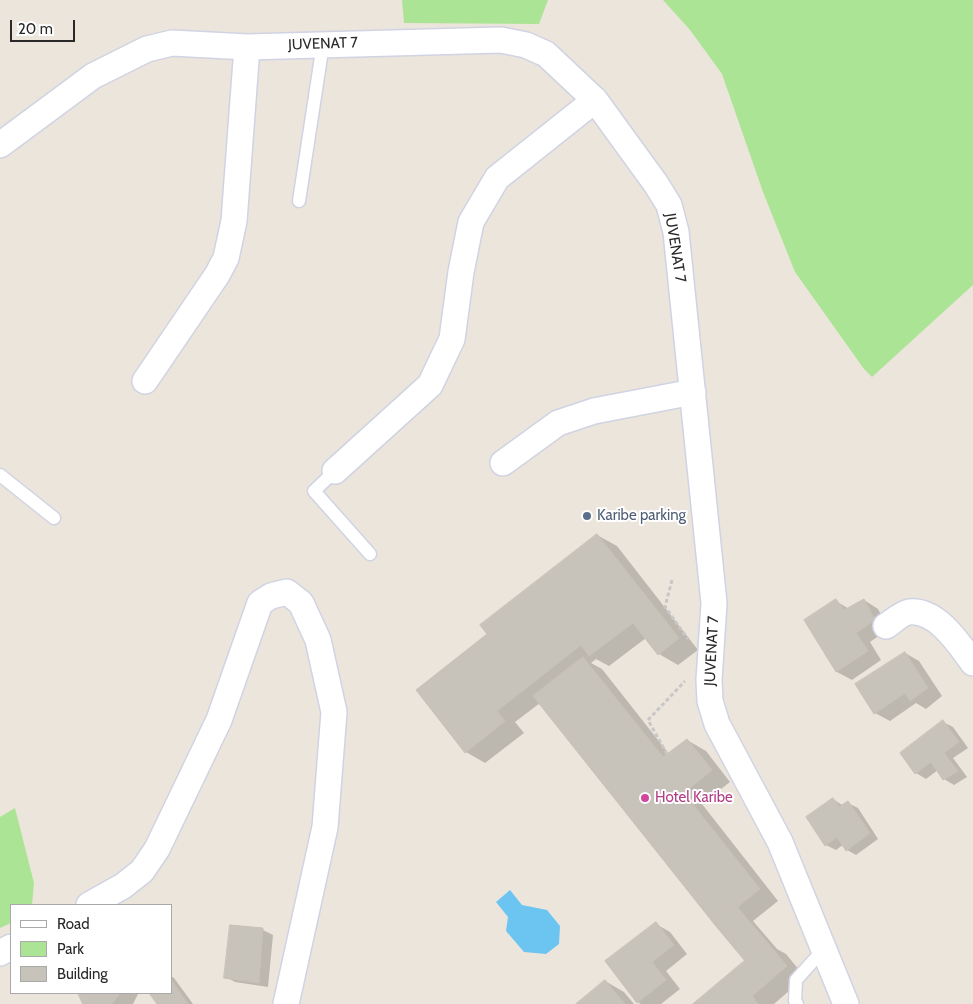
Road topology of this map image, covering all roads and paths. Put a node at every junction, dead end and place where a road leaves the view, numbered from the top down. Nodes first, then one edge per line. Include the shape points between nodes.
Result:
1 (323, 44) junction
2 (247, 47) junction
3 (595, 100) junction
4 (0, 145) edge
5 (299, 201) dead end
6 (145, 381) dead end
7 (693, 392) junction
8 (503, 463) dead end
9 (335, 471) joint
10 (0, 475) edge
11 (54, 518) dead end
12 (370, 554) dead end
13 (672, 580) dead end
14 (886, 626) dead end
15 (690, 642) dead end
16 (973, 663) edge
17 (686, 680) dead end
18 (667, 754) dead end
19 (91, 904) edge
20 (823, 950) junction
21 (286, 1004) edge
22 (796, 1004) edge
23 (846, 1004) edge

1 - 2 street, JUVENAT 7
1 - 3 street, JUVENAT 7 via 501,40 526,44 546,54
1 - 5 lane
2 - 4 street, JUVENAT 7 via 172,43 147,49 93,76
2 - 6 street via 234,221 226,258
3 - 7 street, JUVENAT 7 via 668,205 676,232
3 - 9 street via 497,178 471,222 452,339 430,384
7 - 8 street via 594,411 558,423
7 - 20 street, JUVENAT 7 via 714,604 710,701 717,724 780,842
9 - 12 lane via 314,491
10 - 11 lane
13 - 15 path via 665,607
14 - 16 street via 908,612 925,613 952,634
17 - 18 path via 648,720
19 - 21 street via 142,871 157,849 219,720 260,603 287,592 301,603 318,640 334,712 325,827
20 - 22 lane via 796,980
20 - 23 street, JUVENAT 7

